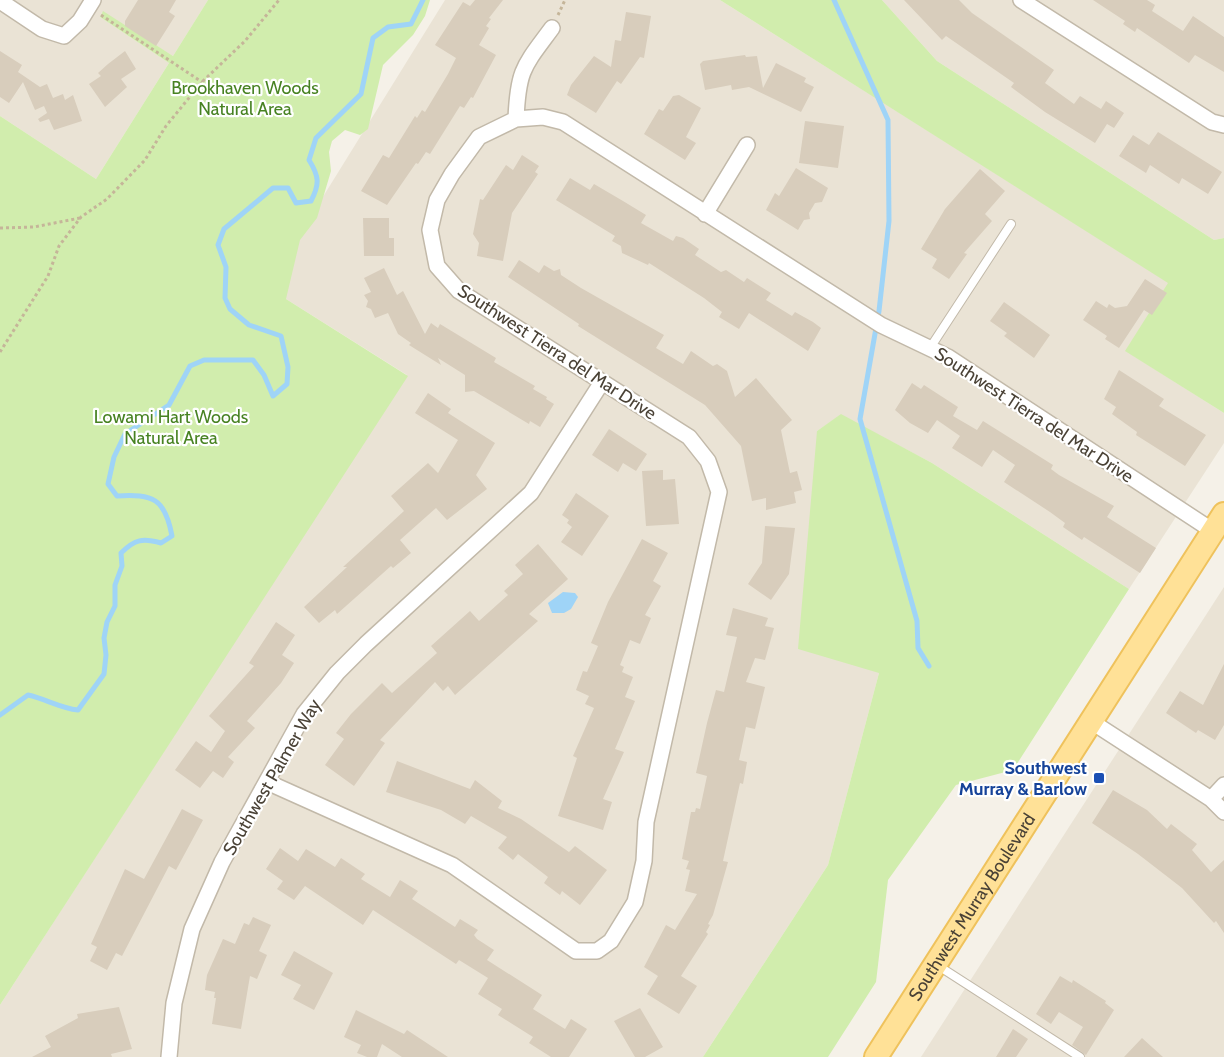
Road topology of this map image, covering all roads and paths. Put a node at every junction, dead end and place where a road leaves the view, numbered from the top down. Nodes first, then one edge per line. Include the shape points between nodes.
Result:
1 (279, 0) edge
2 (1022, 0) edge
3 (0, 1) edge
4 (91, 4) edge
5 (552, 28) dead end
6 (202, 82) junction
7 (516, 118) junction
8 (1224, 125) edge
9 (747, 145) dead end
10 (705, 214) junction
11 (81, 217) junction
12 (1011, 224) dead end
13 (0, 228) edge
14 (930, 348) junction
15 (0, 352) edge
16 (602, 382) junction
17 (1219, 523) edge
18 (1092, 722) junction
19 (267, 782) junction
20 (1224, 785) edge
21 (1211, 799) junction
22 (1224, 812) edge
23 (936, 964) junction
24 (169, 1057) edge
25 (876, 1057) edge
26 (1080, 1057) edge

1 - 6 path via 245,41
2 - 8 street via 1212,122
3 - 4 street via 42,29 64,36
4 - 6 path
5 - 7 street via 519,76
6 - 11 path via 166,126 145,160 107,199
7 - 10 street, Southwest Tierra del Mar Drive via 543,117 562,122
7 - 16 street, Southwest Tierra del Mar Drive via 479,137 437,200 430,230 437,266 459,291
9 - 10 street
10 - 14 street, Southwest Tierra del Mar Drive via 888,328
11 - 13 path via 34,227
11 - 15 path via 59,246 48,276
12 - 14 lane
14 - 17 street, Southwest Tierra del Mar Drive
16 - 19 street, Southwest Palmer Way via 531,493 337,673 304,714
16 - 19 street, Southwest Tierra del Mar Drive via 689,437 708,461 719,492 646,822 644,861 635,902 611,941 597,951 576,951 428,852
17 - 18 main road, Southwest Murray Boulevard
18 - 21 street
18 - 23 main road, Southwest Murray Boulevard
19 - 24 street, Southwest Palmer Way via 222,862 192,929 174,1003
20 - 21 street
21 - 22 street
23 - 25 main road, Southwest Murray Boulevard
23 - 26 lane

